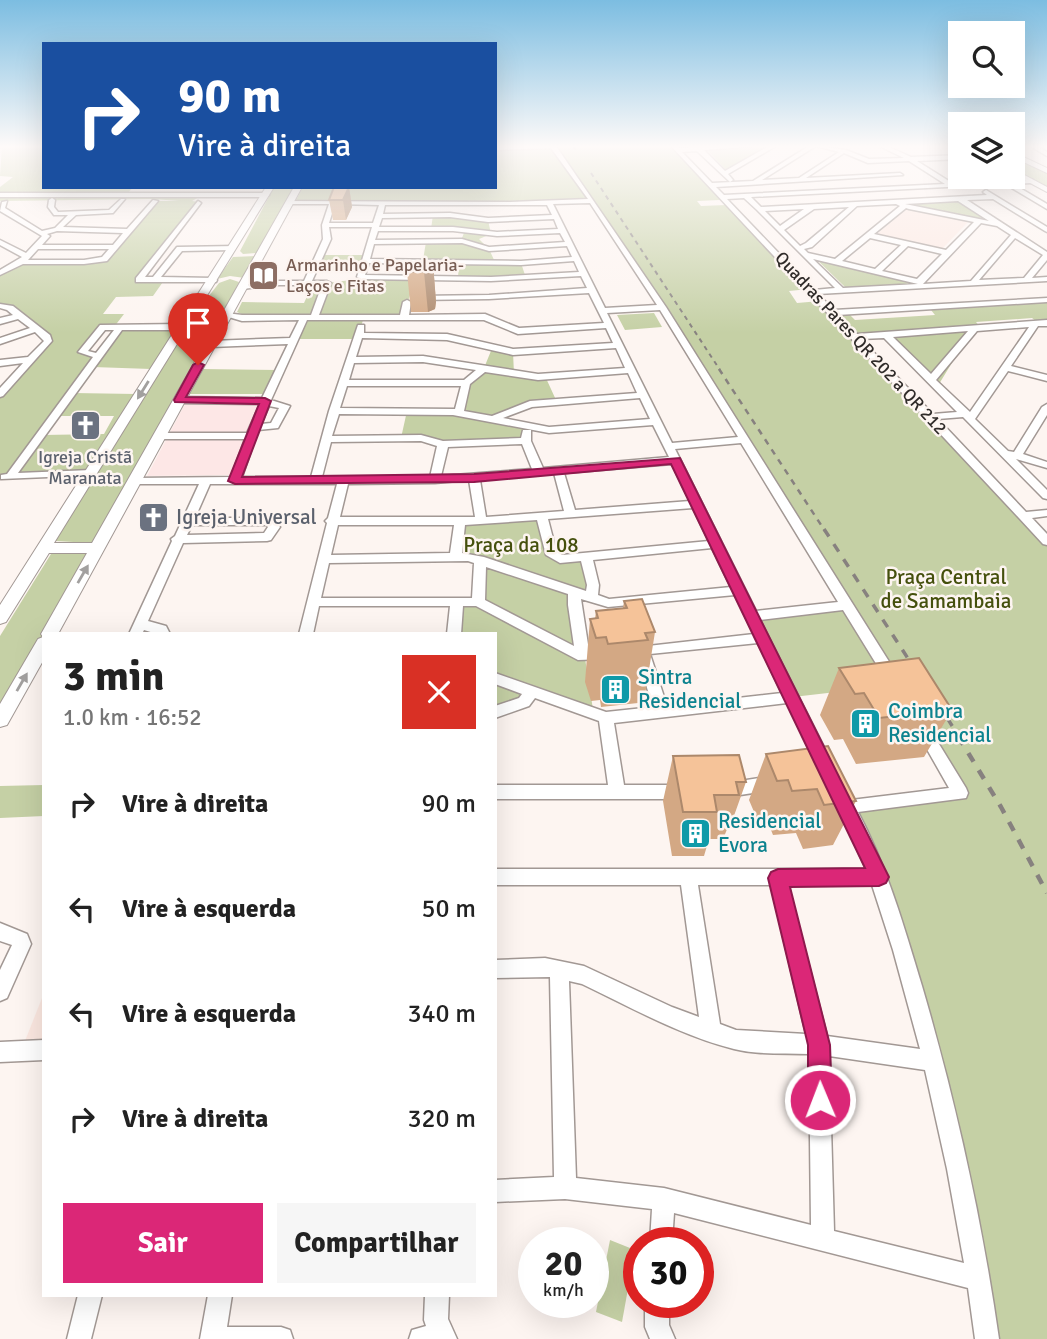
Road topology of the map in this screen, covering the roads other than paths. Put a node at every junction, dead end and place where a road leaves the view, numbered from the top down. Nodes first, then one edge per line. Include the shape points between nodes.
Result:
1 (1, 208) edge
2 (52, 208) edge
3 (114, 208) edge
4 (148, 208) edge
5 (194, 208) edge
6 (259, 208) edge
7 (286, 208) edge
8 (330, 208) edge
9 (381, 208) edge
10 (448, 208) edge
11 (495, 208) edge
12 (505, 208) edge
13 (568, 208) edge
14 (598, 208) edge
15 (733, 208) edge
16 (773, 208) edge
17 (810, 208) edge
18 (853, 208) edge
19 (895, 208) edge
20 (921, 208) edge
21 (976, 208) edge
22 (1014, 208) edge
23 (759, 209) joint
24 (111, 212) junction
25 (74, 213) junction
26 (56, 214) junction
27 (433, 215) junction
28 (446, 215) junction
29 (378, 216) junction
30 (45, 217) dead end
31 (34, 220) dead end
32 (488, 220) junction
33 (497, 220) junction
34 (979, 221) junction
35 (21, 222) junction
36 (10, 223) dead end
37 (1043, 224) edge
38 (325, 225) junction
39 (1001, 225) junction
40 (376, 227) junction
41 (57, 229) junction
42 (93, 229) junction
43 (431, 229) junction
44 (781, 229) junction
45 (464, 230) junction
46 (128, 231) junction
47 (563, 231) junction
48 (1047, 232) edge
49 (41, 233) junction
50 (491, 234) junction
51 (868, 235) junction
52 (1017, 235) junction
53 (0, 242) edge
54 (371, 242) junction
55 (426, 242) junction
56 (462, 242) junction
57 (906, 244) junction
58 (37, 247) junction
59 (115, 247) junction
60 (770, 248) junction
61 (489, 249) junction
62 (801, 249) junction
63 (944, 252) junction
64 (237, 253) junction
65 (261, 253) junction
66 (158, 254) junction
67 (174, 254) junction
68 (1047, 255) edge
69 (24, 259) junction
70 (423, 260) junction
71 (459, 260) junction
72 (366, 261) junction
73 (837, 261) junction
74 (521, 262) junction
75 (495, 263) junction
76 (877, 271) junction
77 (0, 273) edge
78 (585, 274) junction
79 (458, 278) junction
80 (526, 278) junction
81 (155, 279) junction
82 (491, 279) junction
83 (1047, 279) edge
84 (414, 280) junction
85 (1026, 280) junction
86 (919, 281) junction
87 (211, 282) junction
88 (237, 282) junction
89 (307, 283) junction
90 (976, 283) junction
91 (261, 286) junction
92 (928, 286) junction
93 (987, 289) dead end
94 (325, 290) junction
95 (592, 290) junction
96 (841, 290) junction
97 (813, 292) junction
98 (996, 296) dead end
99 (489, 298) junction
100 (1047, 300) edge
101 (407, 302) edge
102 (1004, 303) junction
103 (0, 306) edge
104 (662, 307) junction
105 (941, 307) junction
106 (832, 313) junction
107 (18, 316) junction
108 (364, 317) junction
109 (404, 317) junction
110 (449, 317) junction
111 (304, 318) junction
112 (314, 318) junction
113 (605, 318) junction
114 (224, 319) junction
115 (0, 321) edge
116 (1047, 323) edge
117 (1035, 324) junction
118 (120, 327) junction
119 (183, 327) junction
120 (971, 328) junction
121 (36, 329) junction
122 (885, 334) junction
123 (358, 335) junction
124 (428, 336) junction
125 (447, 337) junction
126 (855, 337) junction
127 (0, 341) edge
128 (290, 345) junction
129 (618, 345) junction
130 (209, 346) junction
131 (513, 352) junction
132 (98, 356) junction
133 (423, 359) junction
134 (30, 360) junction
135 (350, 360) junction
136 (0, 363) edge
137 (484, 368) junction
138 (1006, 368) junction
139 (631, 370) junction
140 (514, 374) junction
141 (545, 376) junction
142 (1047, 378) edge
143 (931, 380) junction
144 (343, 383) junction
145 (466, 383) junction
146 (0, 394) edge
147 (643, 395) junction
148 (179, 400) junction
149 (556, 400) junction
150 (265, 402) junction
151 (1047, 407) edge
152 (334, 411) junction
153 (407, 411) junction
154 (459, 412) junction
155 (968, 416) junction
156 (931, 417) junction
157 (491, 420) junction
158 (656, 422) junction
159 (527, 427) junction
160 (252, 432) junction
161 (160, 436) junction
162 (401, 438) junction
163 (326, 439) junction
164 (744, 440) junction
165 (526, 441) junction
166 (443, 444) junction
167 (668, 446) junction
168 (1003, 452) junction
169 (1017, 456) junction
170 (676, 460) junction
171 (1047, 465) edge
172 (558, 470) junction
173 (539, 472) junction
174 (89, 476) junction
175 (5, 477) edge
176 (474, 478) junction
177 (316, 480) junction
178 (343, 480) junction
179 (435, 480) junction
180 (135, 481) junction
181 (206, 481) junction
182 (235, 481) junction
183 (1047, 496) edge
184 (697, 504) junction
185 (1047, 513) edge
186 (572, 515) junction
187 (1023, 516) junction
188 (542, 517) junction
189 (460, 520) junction
190 (186, 521) junction
191 (331, 521) junction
192 (481, 521) junction
193 (177, 539) junction
194 (1047, 541) edge
195 (717, 544) junction
196 (44, 548) junction
197 (98, 548) junction
198 (456, 556) junction
199 (586, 557) junction
200 (323, 559) junction
201 (480, 560) junction
202 (740, 590) junction
203 (575, 593) junction
204 (591, 599) junction
205 (315, 601) junction
206 (457, 602) junction
207 (478, 603) junction
208 (847, 605) junction
209 (753, 616) junction
210 (0, 618) edge
211 (137, 629) edge
212 (50, 632) edge
213 (162, 632) edge
214 (307, 632) edge
215 (454, 632) edge
216 (764, 638) junction
217 (42, 646) edge
218 (641, 650) junction
219 (583, 656) junction
220 (497, 679) edge
221 (897, 685) edge
222 (531, 693) junction
223 (793, 697) junction
224 (497, 711) edge
225 (662, 713) junction
226 (606, 718) junction
227 (0, 720) edge
228 (918, 721) edge
229 (817, 777) edge
230 (791, 781) edge
231 (835, 786) edge
232 (497, 792) edge
233 (617, 792) junction
234 (847, 807) junction
235 (688, 876) junction
236 (497, 877) edge
237 (879, 877) junction
238 (778, 878) junction
239 (0, 932) edge
240 (497, 969) edge
241 (559, 969) junction
242 (0, 991) edge
243 (711, 1033) junction
244 (819, 1045) junction
245 (42, 1050) edge
246 (0, 1052) edge
247 (933, 1061) junction
248 (565, 1188) junction
249 (497, 1191) edge
250 (664, 1199) junction
251 (662, 1227) edge
252 (823, 1239) junction
253 (979, 1279) junction
254 (90, 1297) edge
255 (220, 1297) edge
256 (437, 1297) edge
257 (657, 1318) edge
258 (436, 1338) edge
259 (79, 1339) edge
260 (281, 1339) edge
261 (663, 1339) edge
262 (986, 1339) edge

1 - 35 street
2 - 26 street
3 - 24 street
4 - 46 street
5 - 66 street
6 - 64 main road
7 - 65 main road
8 - 38 street
9 - 29 street
10 - 28 street
11 - 33 street
12 - 47 street
13 - 47 street
14 - 104 street
15 - 60 street, Quadras Pares QR 202 a QR 212
16 - 23 street
17 - 44 street
18 - 62 street
19 - 51 street
20 - 34 street
21 - 39 street
22 - 37 street
23 - 44 street
24 - 25 street
24 - 42 street
25 - 26 street
25 - 41 street
26 - 30 street
27 - 28 street
27 - 29 street
27 - 43 street
28 - 32 street
29 - 40 street
31 - 35 street
32 - 33 street
32 - 50 street
33 - 47 street
34 - 39 street
34 - 63 street
35 - 36 street
35 - 49 street
37 - 48 street
38 - 40 street
38 - 89 street via 327,239
39 - 52 street
40 - 43 street
40 - 54 street
41 - 42 street
41 - 49 street
42 - 46 street
43 - 45 street
44 - 62 street
45 - 50 street
45 - 56 street
46 - 59 street
47 - 50 street
47 - 61 street
47 - 74 street
47 - 78 street
48 - 52 street
49 - 58 street via 46,238
51 - 57 street
51 - 73 street
52 - 68 street
52 - 90 street
53 - 69 street
54 - 55 street
54 - 72 street
55 - 56 street
55 - 70 street
56 - 61 street
57 - 63 street
57 - 76 street
58 - 59 street
58 - 69 street
59 - 69 street via 96,261
60 - 62 street
60 - 97 street, Quadras Pares QR 202 a QR 212
61 - 75 street
62 - 73 street
62 - 96 street
63 - 86 street
64 - 65 main road
64 - 67 street via 183,248
64 - 87 main road
65 - 88 main road
66 - 67 street
66 - 81 street via 139,280
67 - 81 street
68 - 85 street
69 - 77 street
70 - 71 street
70 - 72 street
71 - 75 street
71 - 79 street
72 - 84 street via 361,277
73 - 76 street
74 - 75 street
74 - 80 street
76 - 86 street
78 - 80 street
78 - 95 street
79 - 82 street
79 - 84 street
80 - 82 street
81 - 87 street
82 - 99 street
83 - 85 street
84 - 99 street via 410,295 417,298
85 - 90 street
86 - 92 street
87 - 88 main road
87 - 119 main road
88 - 91 street
88 - 114 main road
89 - 91 street
89 - 94 street via 326,283
90 - 92 street
90 - 93 street
91 - 94 street
92 - 96 street
94 - 112 street
95 - 99 street
95 - 113 street
96 - 97 street
97 - 106 street, Quadras Pares QR 202 a QR 212
98 - 102 street
100 - 102 street
101 - 109 street
102 - 105 street
103 - 107 street
104 - 113 street
104 - 164 street
105 - 106 street
105 - 120 street
106 - 126 street, Quadras Pares QR 202 a QR 212
107 - 115 street
107 - 121 street
108 - 109 street
108 - 112 street
108 - 123 street
109 - 110 street
110 - 113 street via 485,317 518,331
110 - 125 street
111 - 112 street
111 - 114 street
111 - 128 street
113 - 129 street
114 - 130 main road
116 - 117 street
117 - 120 street
117 - 138 street
118 - 119 street
118 - 132 street
118 - 132 street via 103,327 82,351
119 -> 174 main road
120 - 122 street
120 - 143 street
121 - 127 street
121 - 134 street via 48,341
122 - 126 street
122 - 143 street
123 - 124 street
123 - 135 street
124 - 125 street
124 - 133 street
125 - 131 street
126 - 156 street, Quadras Pares QR 202 a QR 212
128 - 130 street
128 - 150 street
129 - 131 street
129 - 139 street
130 - 148 main road
131 - 140 street
132 - 175 street
133 - 135 street
133 - 137 street
134 - 136 street
134 - 146 street
135 - 144 street
137 - 140 street
137 - 145 street
138 - 142 street
138 - 155 street
139 - 141 street
139 - 147 street
140 - 141 street
141 - 149 street
143 - 155 street
144 - 145 street
144 - 152 street
145 - 154 street
147 - 149 street
147 - 158 street
148 - 150 street
148 - 161 main road
149 - 157 street via 530,404
150 - 160 street
150 - 160 street via 285,406 274,426
151 - 169 street
152 - 153 street
152 - 163 street
153 - 154 street
153 - 162 street
154 - 157 street
155 - 156 street
155 - 168 street
156 - 187 street, Quadras Pares QR 202 a QR 212
157 - 159 street
158 - 159 street via 560,430
158 - 167 street
159 - 165 street
160 - 161 street
160 - 182 street
161 - 180 main road
162 - 163 street
162 - 166 street
163 - 177 street
164 - 167 street
164 - 208 street
165 - 166 street
165 - 173 street
166 - 179 street
167 - 170 street
168 - 169 street
168 - 183 street
169 - 171 street
170 - 172 street
170 - 184 street
172 - 173 street
172 - 186 street
173 - 176 street
174 - 175 street
174 - 196 main road
176 - 179 street
176 - 192 street
177 - 178 street
177 - 182 street
178 - 179 street
178 - 191 street
180 - 181 street
180 - 197 main road
181 - 182 street
181 - 190 street
184 - 186 street
184 - 195 street
185 - 187 street
186 - 188 street
187 - 194 street, Quadras Pares QR 202 a QR 212
188 - 192 street
188 - 199 street via 552,554 560,559
189 - 191 street
189 - 192 street
189 - 198 street
190 - 193 street
190 - 193 street via 271,522 274,527 267,537
191 - 200 street
193 - 211 street
195 - 199 street
195 - 202 street
196 - 197 main road
196 - 210 main road
212 -> 197 main road
198 - 200 street
198 - 201 street
199 - 204 street via 593,585
200 - 205 street
201 - 203 street
201 - 207 street
202 - 204 street via 618,603
202 - 209 street
203 - 204 street
203 - 219 street
205 - 206 street
205 - 214 street
206 - 207 street
206 - 215 street
207 - 219 street
208 - 209 street
208 - 221 street
209 - 216 street
211 - 213 street
216 - 218 street
216 - 223 street
227 -> 217 main road
218 - 219 street
218 - 225 street
220 - 222 street
222 - 224 street via 524,702
222 - 226 street
223 - 225 street
223 - 229 street via 829,775
225 - 226 street
226 - 233 street
228 - 234 street via 961,793
230 - 233 street via 709,791
231 - 234 street
232 - 233 street
234 - 237 street
235 - 236 street
235 - 238 street
235 - 243 street
237 - 238 street
237 - 247 street
238 - 244 street
239 - 242 street via 22,944
240 - 241 street
241 - 243 street via 584,975
241 - 248 street
243 - 244 street via 763,1043
244 - 247 street
244 - 252 street
245 - 246 street
247 - 253 street
248 - 249 street
248 - 250 street
250 - 251 street
250 - 252 street
252 - 253 street
253 - 262 street
254 - 259 street
255 - 260 street via 212,1339
256 - 258 street
257 - 261 street

